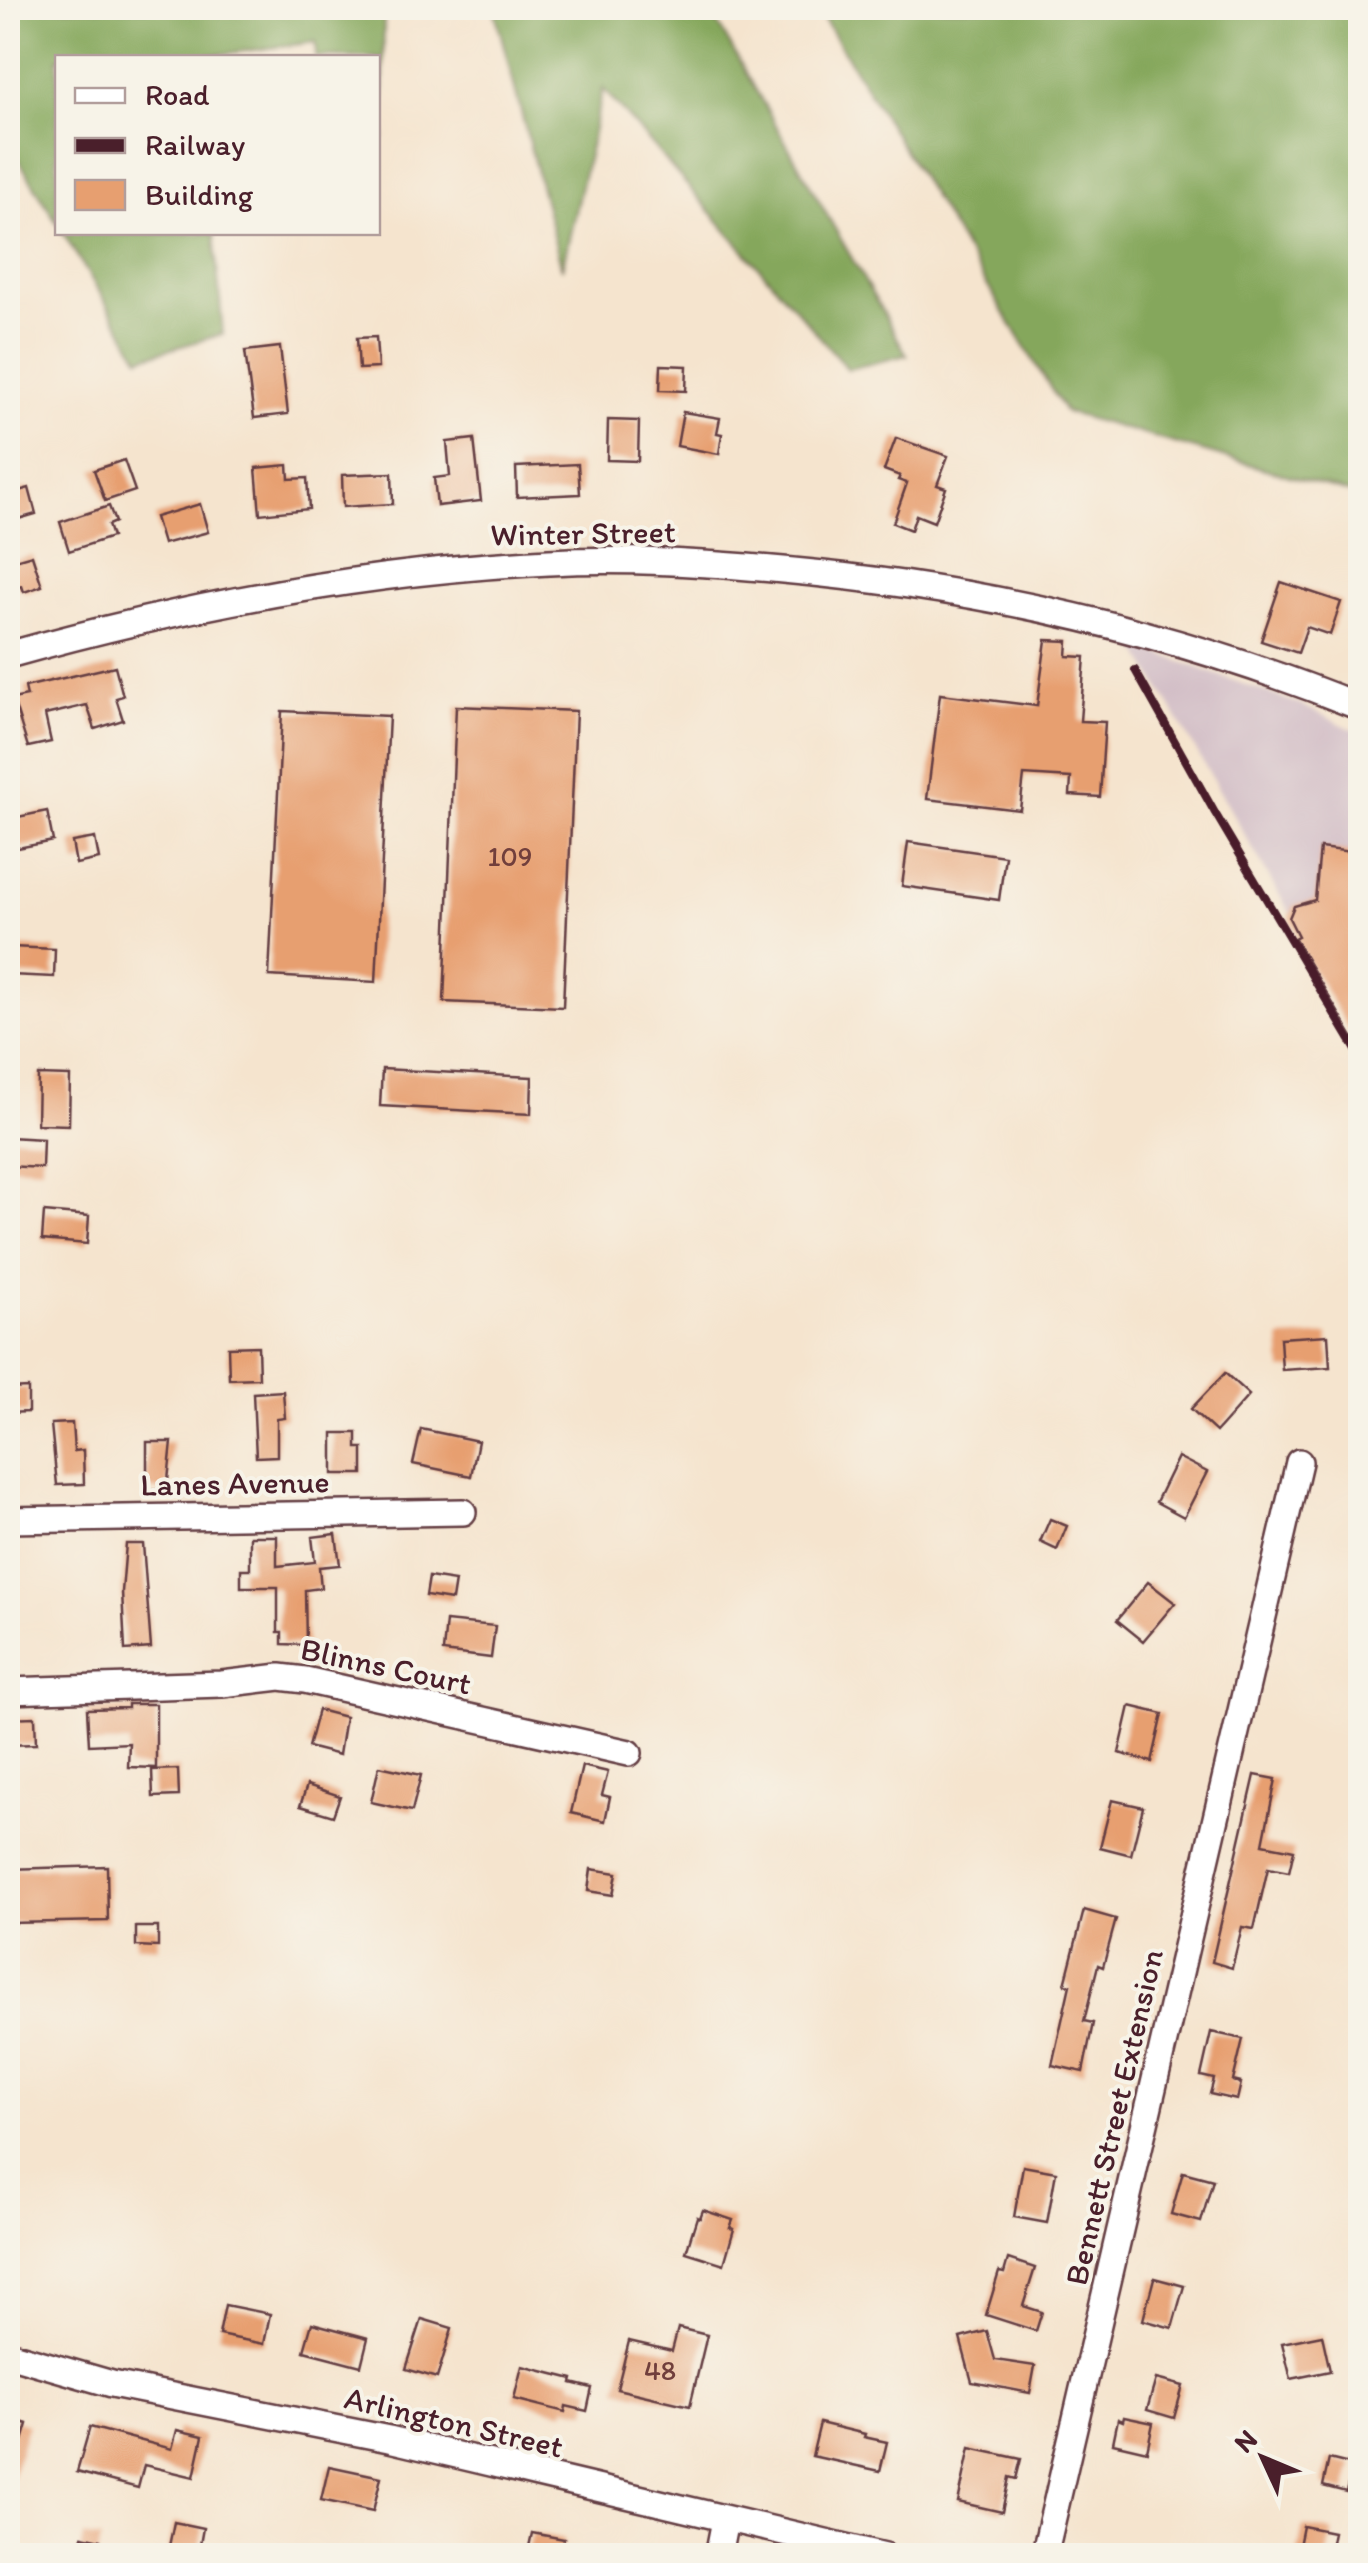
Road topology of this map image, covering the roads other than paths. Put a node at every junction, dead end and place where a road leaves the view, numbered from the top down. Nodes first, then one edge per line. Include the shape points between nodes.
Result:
1 (8, 655) edge
2 (1360, 707) edge
3 (1298, 1462) dead end
4 (463, 1512) dead end
5 (8, 1520) edge
6 (8, 1691) edge
7 (629, 1753) dead end
8 (8, 2354) edge
9 (725, 2520) junction
10 (718, 2556) edge
11 (885, 2556) edge
12 (1044, 2556) edge

1 - 2 street, Winter Street via 172,615 360,581 598,561 737,566 926,586 1046,610 1265,671
3 - 12 street, Bennett Street Extension
4 - 5 street, Lanes Avenue
6 - 7 street, Blinns Court via 305,1680
8 - 9 street, Arlington Street via 112,2384 389,2439
9 - 10 street
9 - 11 street, Arlington Street

